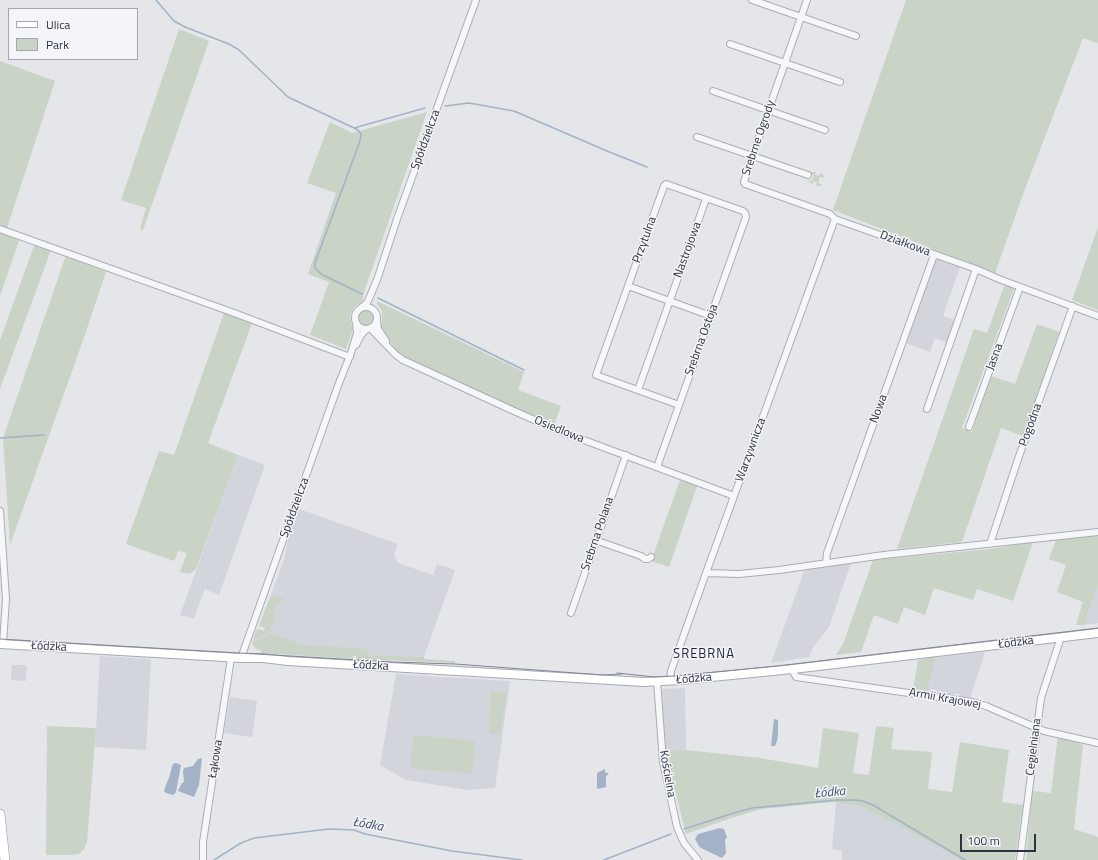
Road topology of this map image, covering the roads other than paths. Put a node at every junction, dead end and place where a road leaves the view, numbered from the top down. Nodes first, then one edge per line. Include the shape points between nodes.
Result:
1 (476, 0) edge
2 (752, 0) edge
3 (808, 0) edge
4 (801, 18) junction
5 (856, 36) dead end
6 (730, 44) dead end
7 (785, 63) junction
8 (840, 82) dead end
9 (713, 91) dead end
10 (768, 110) junction
11 (825, 130) dead end
12 (697, 137) dead end
13 (753, 156) junction
14 (808, 175) dead end
15 (706, 199) junction
16 (745, 213) joint
17 (835, 219) junction
18 (0, 228) edge
19 (934, 255) junction
20 (976, 269) junction
21 (377, 280) junction
22 (628, 286) junction
23 (1020, 287) junction
24 (670, 301) junction
25 (1073, 306) junction
26 (362, 307) junction
27 (376, 312) junction
28 (710, 316) junction
29 (1098, 316) edge
30 (377, 321) junction
31 (356, 322) junction
32 (368, 329) junction
33 (376, 335) junction
34 (360, 337) junction
35 (391, 349) junction
36 (350, 355) junction
37 (638, 390) junction
38 (679, 405) junction
39 (927, 408) dead end
40 (969, 427) dead end
41 (626, 455) junction
42 (657, 467) junction
43 (734, 496) junction
44 (0, 511) edge
45 (1098, 532) edge
46 (595, 540) junction
47 (990, 544) junction
48 (651, 557) dead end
49 (826, 563) junction
50 (706, 573) junction
51 (571, 613) dead end
52 (1098, 633) edge
53 (1061, 637) junction
54 (2, 644) edge
55 (231, 658) junction
56 (241, 658) junction
57 (793, 669) junction
58 (670, 681) junction
59 (657, 682) junction
60 (1037, 727) junction
61 (1098, 743) edge
62 (0, 814) edge
63 (5, 860) edge
64 (203, 860) edge
65 (698, 860) edge
66 (1020, 860) edge

1 - 21 street, Spółdzielcza
2 - 4 street
3 - 4 street, Srebrne Ogrody
4 - 5 street
4 - 7 street, Srebrne Ogrody
6 - 7 street
7 - 8 street
7 - 10 street, Srebrne Ogrody
9 - 10 street
10 - 11 street
10 - 13 street, Srebrne Ogrody
12 - 13 street
13 - 14 street
13 - 17 street, Srebrne Ogrody via 745,184 830,214
15 - 16 street, Przytulna
15 - 22 street, Przytulna via 664,185
15 - 24 street, Nastrojowa
16 - 28 street, Srebrna Ostoja via 746,217
17 - 19 street, Działkowa
17 - 43 street, Warzywnicza
18 - 36 street
19 - 20 street, Działkowa
19 - 49 street, Nowa via 827,553
20 - 23 street, Działkowa
20 - 39 street
21 - 26 street via 368,301
21 - 27 street via 373,303
22 - 24 street
22 - 37 street, Przytulna via 596,375
23 - 25 street, Działkowa
23 - 40 street, Jasna
24 - 28 street
24 - 37 street, Nastrojowa
25 - 29 street, Działkowa
25 - 47 street, Pogodna
26 - 27 street via 371,307
26 - 31 street via 355,313
27 - 30 street
28 - 38 street, Srebrna Ostoja
30 - 32 street
30 - 35 street, Osiedlowa via 378,329
31 - 32 street via 361,328
31 - 36 street
32 - 33 street, Osiedlowa
32 - 34 street
33 - 34 street via 367,334
33 - 35 street, Osiedlowa
34 - 36 street
35 - 41 street, Osiedlowa via 407,362 531,419
36 - 56 street, Spółdzielcza
37 - 38 street
38 - 42 street, Srebrna Ostoja
41 - 42 street, Osiedlowa
41 - 46 street, Srebrna Polana
42 - 43 street, Osiedlowa
43 - 50 street, Warzywnicza
44 - 54 street via 6,599
45 - 47 street
46 - 48 street via 645,559
46 - 51 street, Srebrna Polana
47 - 49 street
49 - 50 street via 739,574
50 - 58 street, Warzywnicza
52 - 53 main road, Łódzka
53 - 57 main road, Łódzka
53 - 60 street, Cegielniana via 1042,694
54 - 55 main road, Łódzka
55 - 56 main road, Łódzka
55 - 64 street, Łąkowa via 203,842
56 - 59 main road, Łódzka via 259,663 288,661
57 - 58 main road, Łódzka
57 - 60 street, Armii Krajowej via 796,677 972,702
58 - 59 main road, Łódzka
59 - 65 street, Kościelna via 663,762 677,827 684,843
60 - 61 street, Armii Krajowej via 1044,731
60 - 66 street, Cegielniana
62 - 63 highway

